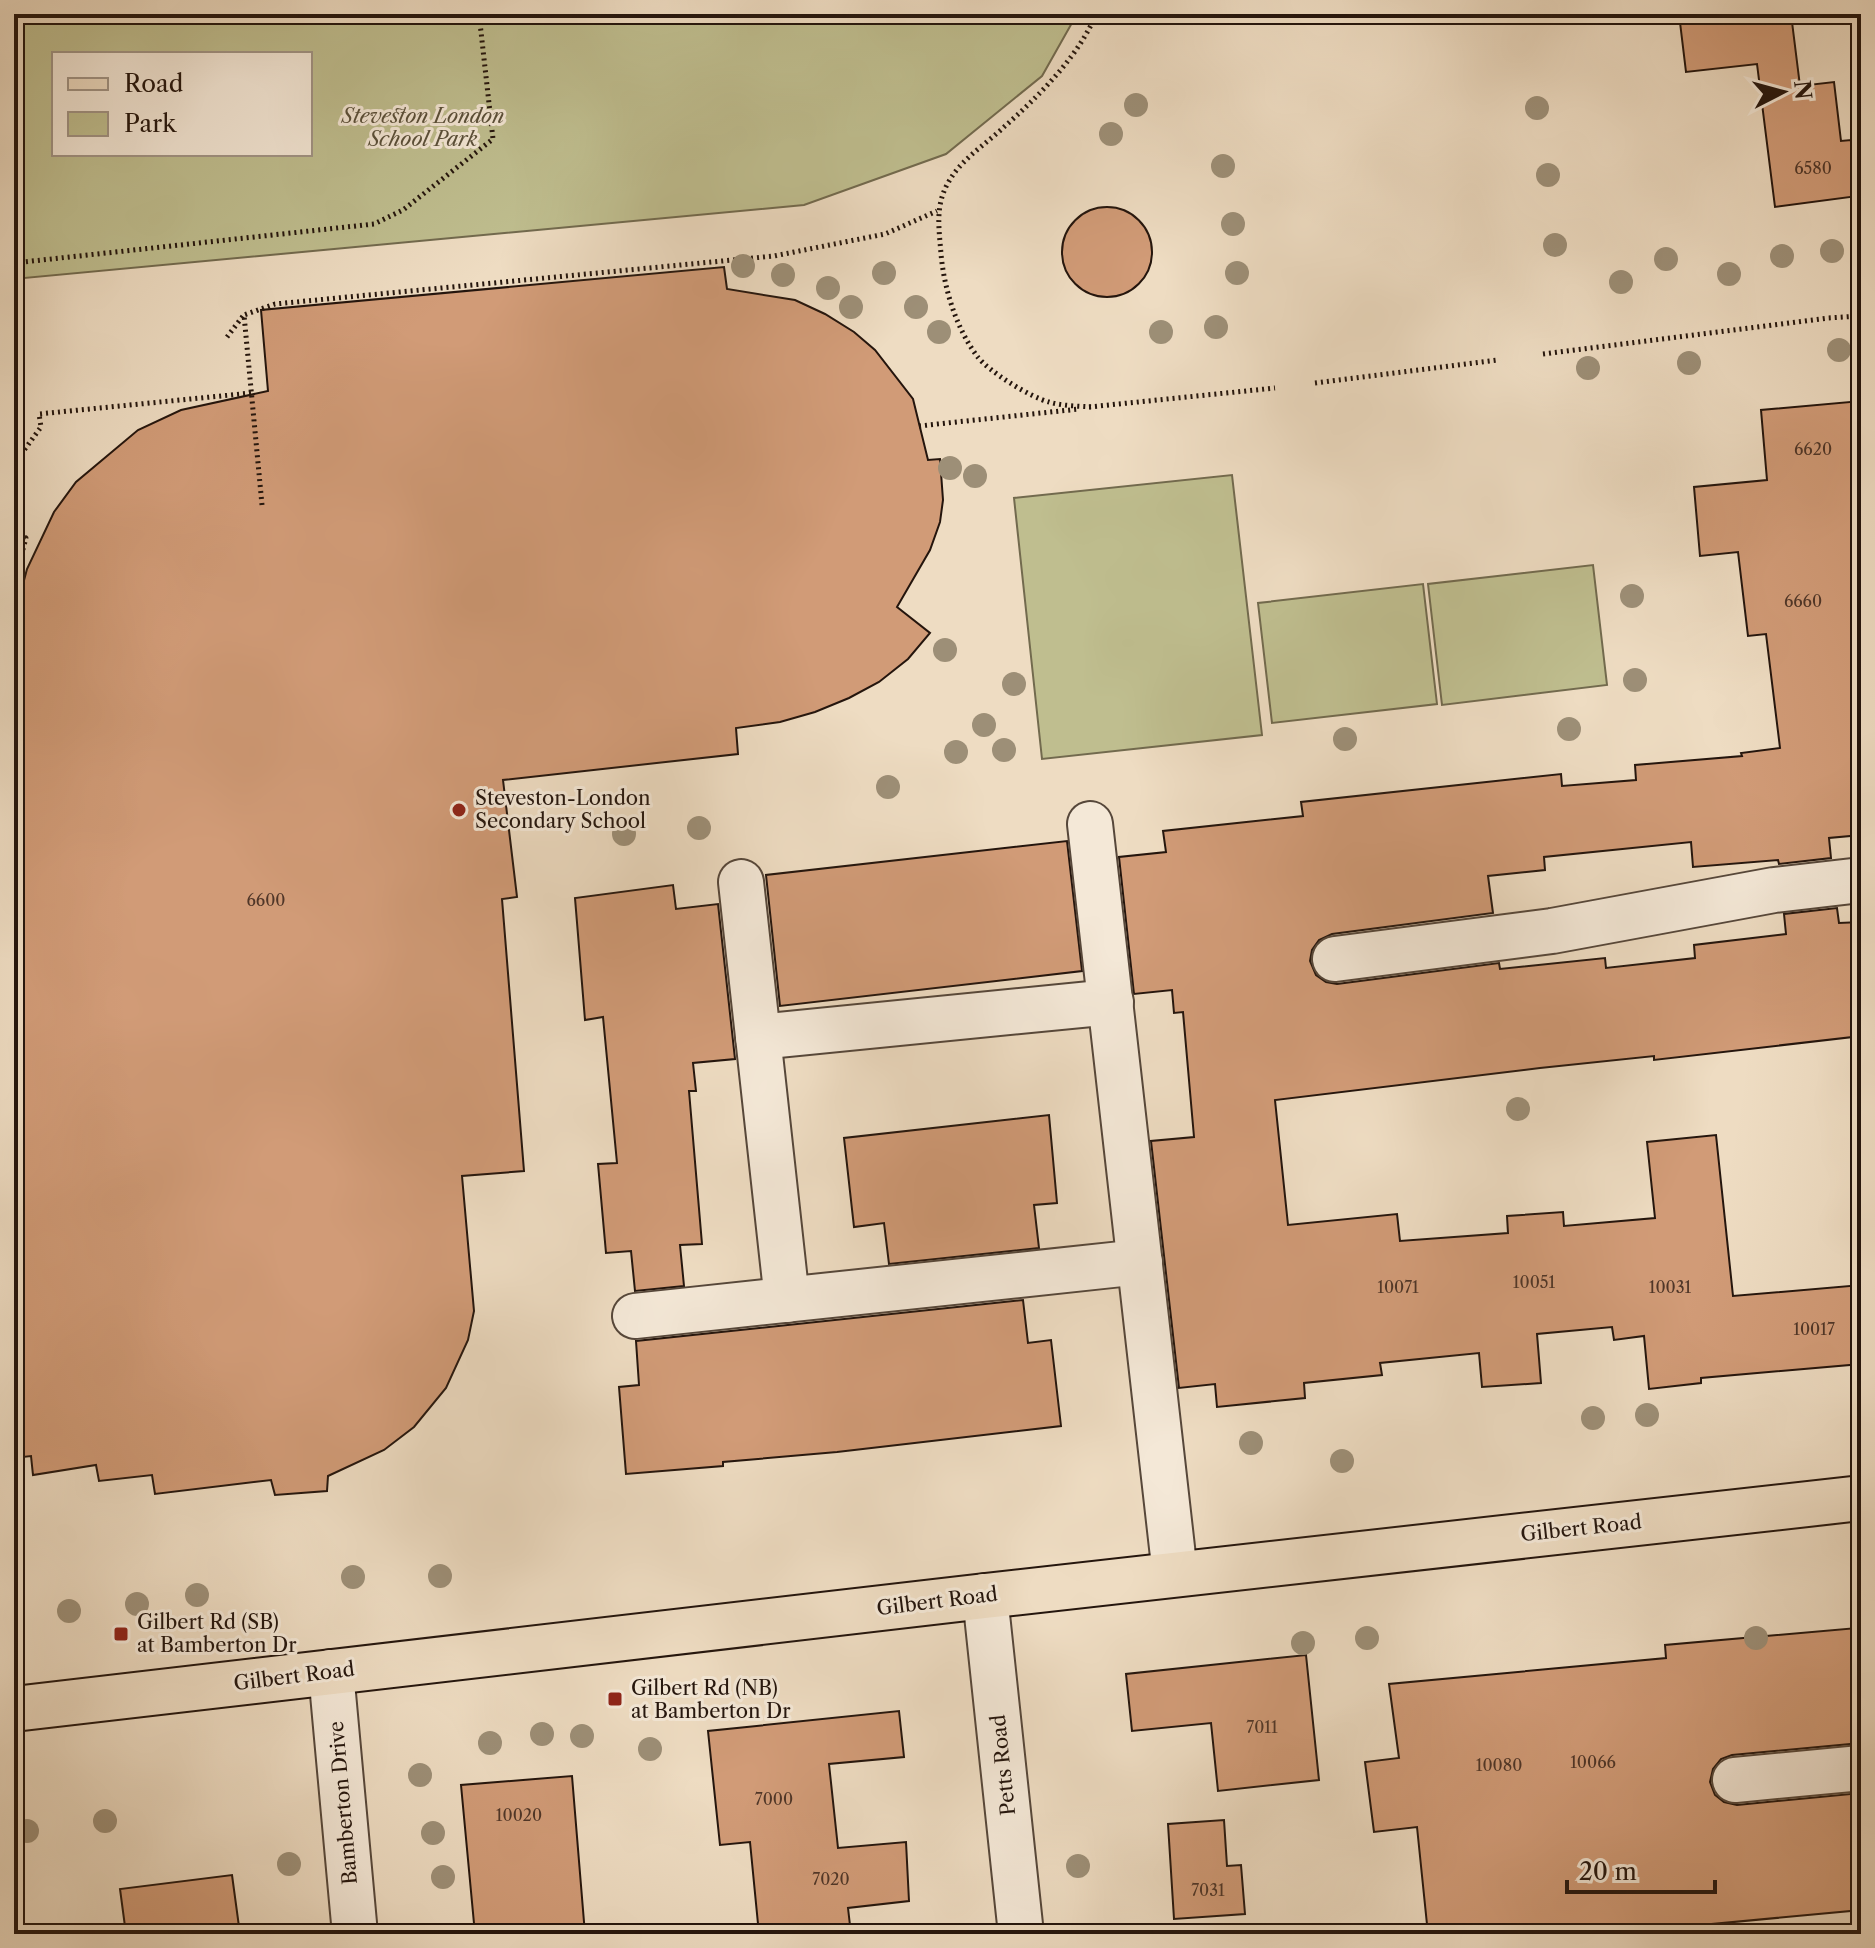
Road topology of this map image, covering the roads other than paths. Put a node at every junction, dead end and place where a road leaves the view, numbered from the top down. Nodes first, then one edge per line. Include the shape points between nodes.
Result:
1 (1090, 824) dead end
2 (1861, 880) edge
3 (741, 882) dead end
4 (1335, 959) dead end
5 (1111, 1002) junction
6 (758, 1037) junction
7 (1140, 1262) junction
8 (787, 1300) junction
9 (635, 1316) dead end
10 (1861, 1498) edge
11 (1175, 1574) junction
12 (985, 1596) junction
13 (331, 1672) junction
14 (14, 1709) edge
15 (1861, 1768) edge
16 (1735, 1780) dead end
17 (355, 1934) edge
18 (1021, 1934) edge

1 - 5 street
2 - 4 street via 1774,890 1552,931
3 - 6 street
5 - 6 street
5 - 7 street
6 - 8 street
7 - 8 street
7 - 11 street
8 - 9 street
10 - 11 main road, Gilbert Road
11 - 12 main road, Gilbert Road
12 - 13 main road, Gilbert Road
12 - 18 street, Petts Road
13 - 14 main road, Gilbert Road
13 - 17 street, Bamberton Drive
15 - 16 street

